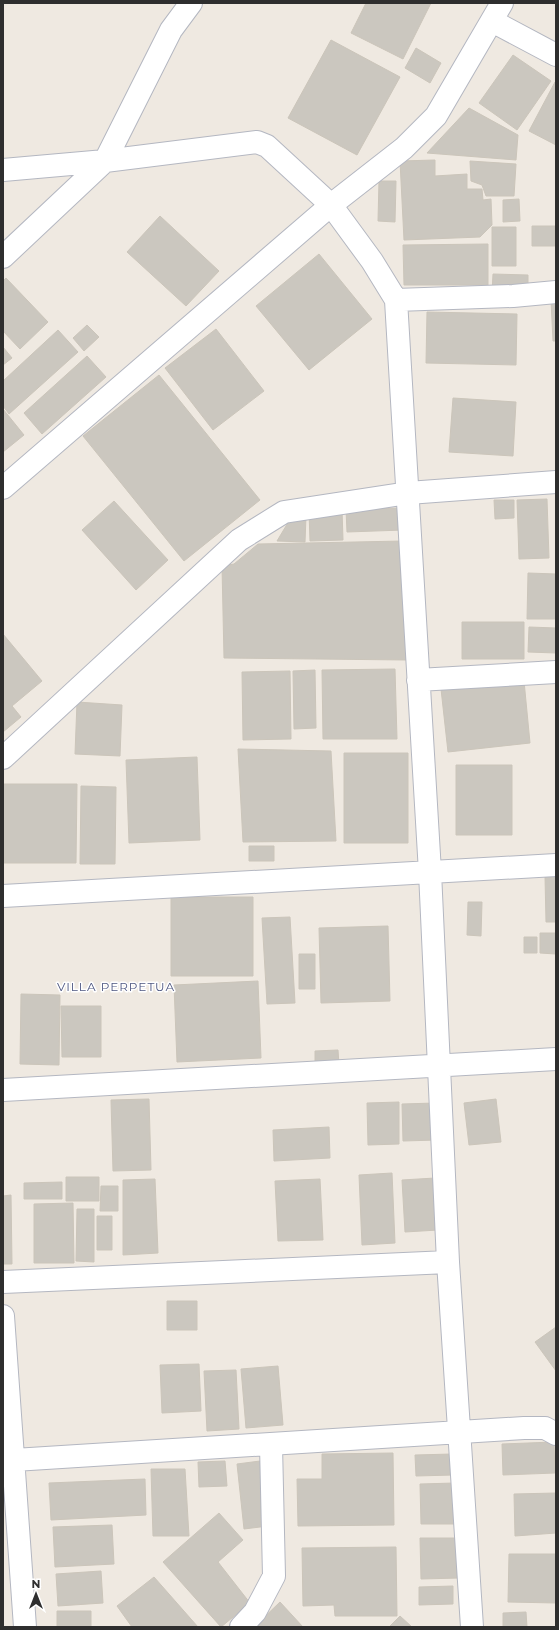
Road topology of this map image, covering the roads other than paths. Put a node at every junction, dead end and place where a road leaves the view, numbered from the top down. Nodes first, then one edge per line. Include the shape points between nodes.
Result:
1 (191, 3) edge
2 (497, 12) edge
3 (556, 55) edge
4 (105, 161) junction
5 (3, 170) edge
6 (331, 205) junction
7 (3, 257) edge
8 (556, 292) edge
9 (396, 300) junction
10 (556, 482) edge
11 (3, 488) edge
12 (408, 493) junction
13 (556, 672) edge
14 (418, 680) junction
15 (3, 758) edge
16 (556, 865) edge
17 (430, 872) junction
18 (3, 896) edge
19 (556, 1059) edge
20 (440, 1065) junction
21 (3, 1090) edge
22 (448, 1262) junction
23 (3, 1282) edge
24 (3, 1316) edge
25 (460, 1431) junction
26 (556, 1434) edge
27 (270, 1445) junction
28 (14, 1460) junction
29 (25, 1627) edge
30 (241, 1627) edge
31 (472, 1627) edge

1 - 4 street via 171,30
2 - 3 street
2 - 6 street via 436,116 404,148
4 - 5 street
4 - 6 street via 257,142 267,146
4 - 7 street
6 - 9 street via 372,261
6 - 11 street
8 - 9 street
9 - 12 street
10 - 12 street
12 - 14 street
12 - 15 street via 284,512 239,540
13 - 14 street
14 - 17 street
16 - 17 street
17 - 18 street
17 - 20 street
19 - 20 street
20 - 21 street
20 - 22 street
22 - 23 street
22 - 25 street
24 - 28 street
25 - 26 street via 545,1428
25 - 27 street
25 - 31 street
27 - 28 street
27 - 30 street via 274,1576 255,1612
28 - 29 street

